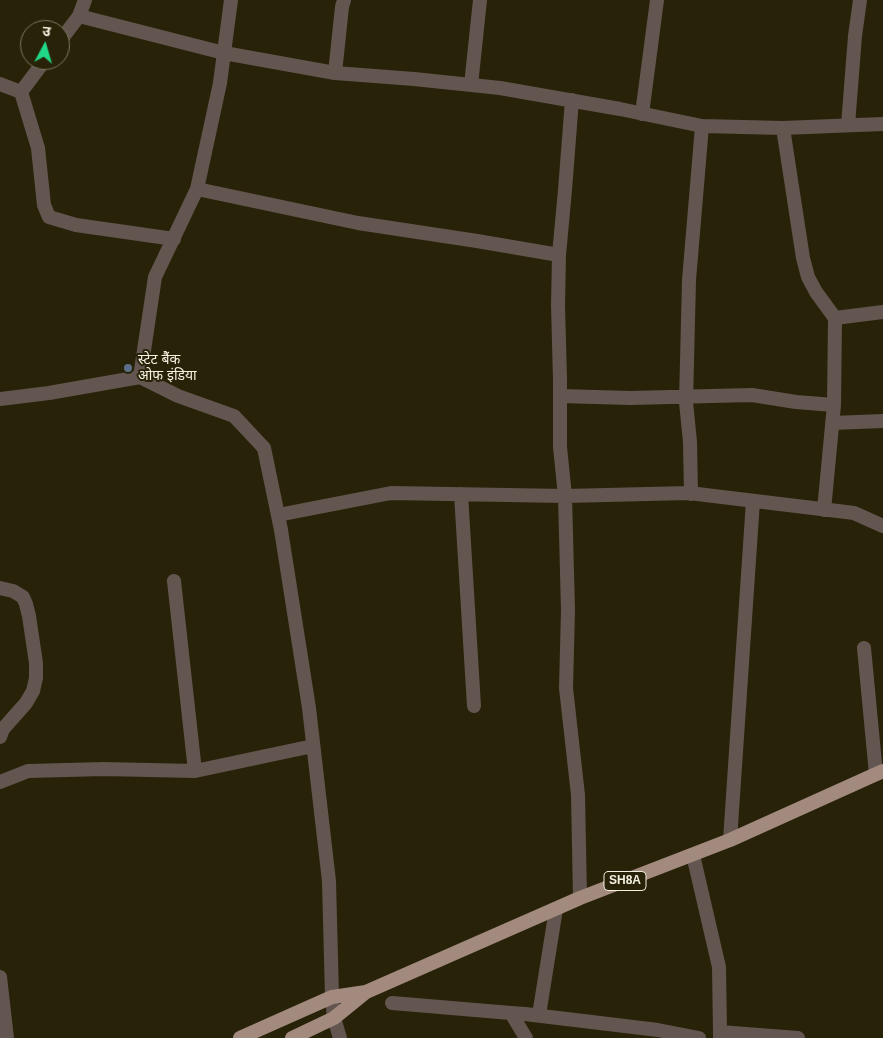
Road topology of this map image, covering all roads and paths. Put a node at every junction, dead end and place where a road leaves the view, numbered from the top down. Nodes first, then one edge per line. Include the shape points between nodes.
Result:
1 (85, 0) edge
2 (231, 0) edge
3 (344, 0) edge
4 (480, 0) edge
5 (657, 0) edge
6 (860, 0) edge
7 (79, 16) junction
8 (70, 28) edge
9 (224, 53) junction
10 (38, 70) edge
11 (335, 73) junction
12 (0, 84) edge
13 (471, 85) junction
14 (21, 92) junction
15 (572, 100) junction
16 (642, 114) junction
17 (883, 124) edge
18 (848, 125) junction
19 (702, 126) junction
20 (783, 128) junction
21 (197, 190) junction
22 (174, 239) junction
23 (559, 255) junction
24 (883, 312) edge
25 (835, 318) junction
26 (140, 377) junction
27 (560, 396) junction
28 (686, 396) junction
29 (0, 399) edge
30 (834, 405) junction
31 (883, 421) edge
32 (832, 423) junction
33 (461, 494) junction
34 (691, 494) junction
35 (564, 496) junction
36 (754, 501) junction
37 (824, 510) junction
38 (278, 515) junction
39 (883, 526) edge
40 (174, 581) dead end
41 (0, 588) edge
42 (864, 648) dead end
43 (474, 706) dead end
44 (0, 737) edge
45 (313, 746) junction
46 (195, 771) junction
47 (880, 772) edge
48 (0, 782) edge
49 (730, 840) junction
50 (693, 855) junction
51 (580, 898) junction
52 (556, 909) junction
53 (0, 977) edge
54 (366, 992) junction
55 (332, 997) junction
56 (392, 1003) dead end
57 (511, 1014) junction
58 (539, 1015) junction
59 (334, 1018) junction
60 (720, 1035) edge
61 (6, 1038) edge
62 (240, 1038) edge
63 (292, 1038) edge
64 (340, 1038) edge
65 (526, 1038) edge
66 (699, 1038) edge
67 (798, 1038) edge

1 - 7 street
2 - 9 street
3 - 11 street
4 - 13 street
5 - 16 street
6 - 18 street via 854,36
7 - 8 street
7 - 9 street
9 - 11 street
9 - 21 street
10 - 14 street
11 - 13 street
12 - 14 street
13 - 15 street
14 - 22 street via 38,148 44,204 49,217 76,225
15 - 16 street
15 - 23 street
16 - 19 street
17 - 18 street
18 - 20 street
19 - 20 street
19 - 28 street via 688,280
20 - 25 street via 808,277
21 - 22 street
21 - 23 street via 358,223
22 - 26 street via 155,277
23 - 27 street
24 - 25 street
25 - 30 street
26 - 29 street
26 - 38 street via 178,396 234,416 264,448
27 - 28 street
27 - 35 street
28 - 30 street via 752,396
28 - 34 street
30 - 32 street
31 - 32 street
32 - 37 street
33 - 35 street
33 - 38 street via 391,493
33 - 43 street
34 - 35 street
34 - 36 street
35 - 51 street via 568,610 566,688 578,795
36 - 37 street
36 - 49 street
37 - 39 street via 854,514
38 - 45 street
40 - 46 street
41 - 44 street via 23,597 36,663 33,691
42 - 47 street
45 - 46 street
45 - 55 street via 329,881
46 - 48 street via 28,771
47 - 49 main road, SH8A
49 - 50 main road, SH8A
50 - 51 main road, SH8A
50 - 60 street via 719,967
51 - 52 main road, SH8A
52 - 54 main road, SH8A
52 - 58 street
53 - 61 street
54 - 55 main road, SH8A
54 - 59 main road, SH8A
55 - 59 street
55 - 62 main road, SH8A
56 - 57 street
57 - 58 street
57 - 65 street
58 - 66 street
59 - 63 main road, SH8A
59 - 64 street
60 - 67 street

